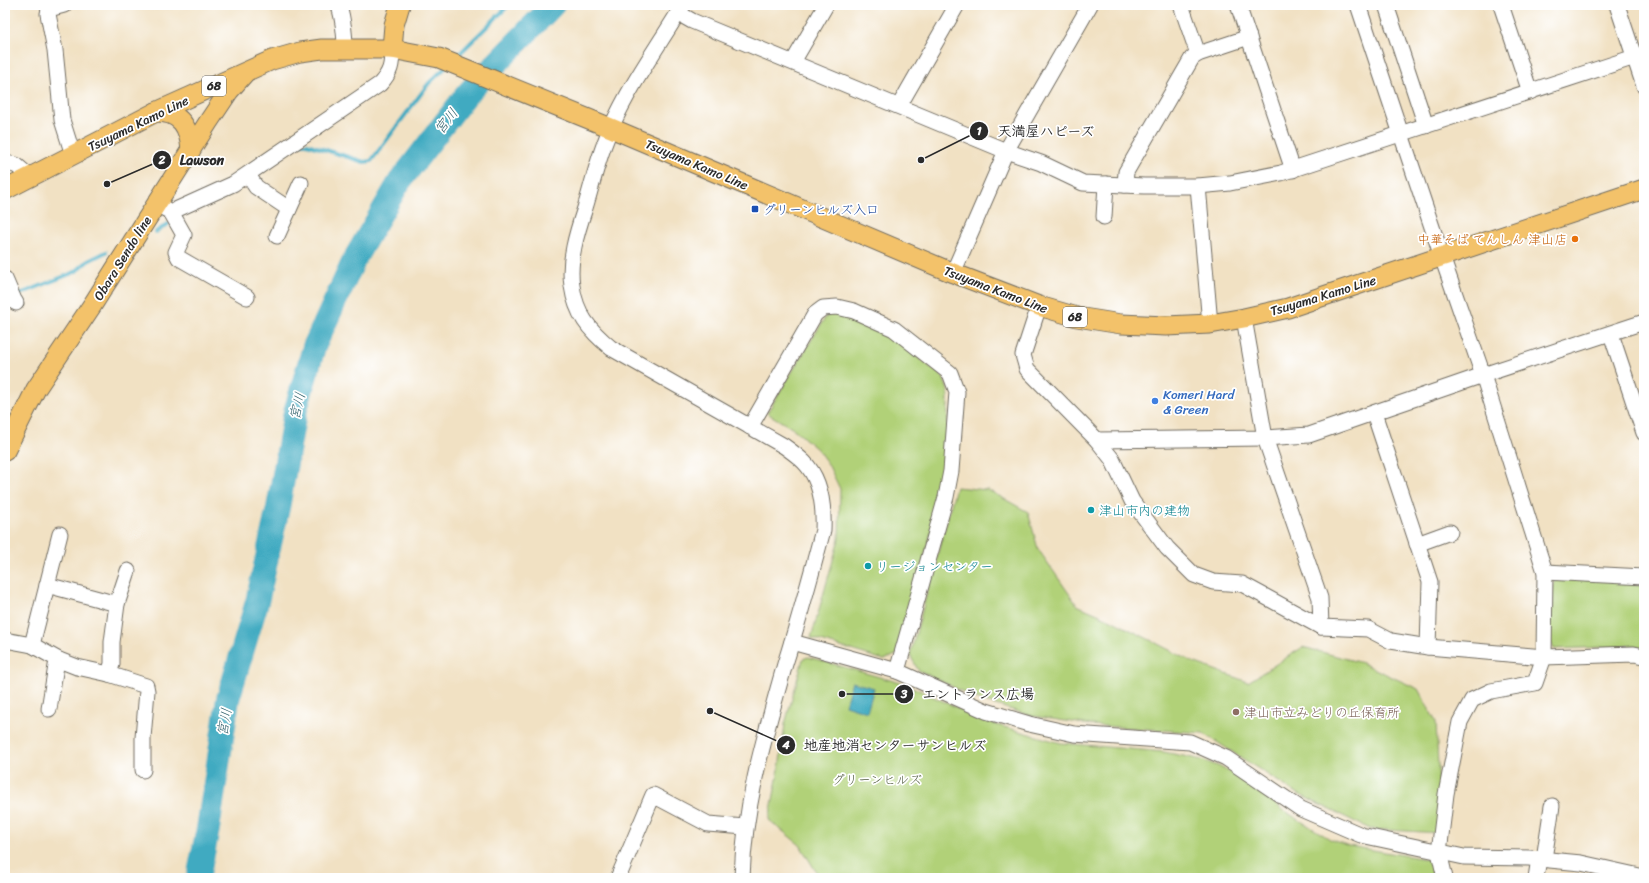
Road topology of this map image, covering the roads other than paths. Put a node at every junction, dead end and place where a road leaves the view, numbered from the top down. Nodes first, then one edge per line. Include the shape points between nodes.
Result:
1 (64, 5) edge
2 (339, 5) edge
3 (400, 5) edge
4 (826, 5) edge
5 (957, 5) edge
6 (1090, 5) edge
7 (1181, 5) edge
8 (1238, 5) edge
9 (1358, 5) edge
10 (1386, 5) edge
11 (1501, 5) edge
12 (1617, 5) edge
13 (681, 9) edge
14 (1248, 37) junction
15 (345, 48) junction
16 (392, 49) junction
17 (1198, 54) junction
18 (1639, 56) edge
19 (793, 62) junction
20 (248, 70) junction
21 (1644, 86) edge
22 (1530, 92) junction
23 (899, 106) junction
24 (156, 112) junction
25 (1426, 126) junction
26 (611, 128) junction
27 (1401, 134) junction
28 (191, 150) junction
29 (1006, 151) junction
30 (73, 155) junction
31 (5, 163) edge
32 (1293, 170) junction
33 (248, 175) junction
34 (30, 178) junction
35 (301, 183) dead end
36 (1106, 184) junction
37 (1125, 185) junction
38 (1198, 186) junction
39 (1644, 189) edge
40 (5, 190) edge
41 (163, 208) junction
42 (289, 209) junction
43 (1104, 218) dead end
44 (277, 236) dead end
45 (1442, 257) junction
46 (953, 273) junction
47 (247, 297) dead end
48 (1039, 306) junction
49 (1244, 318) junction
50 (1644, 322) edge
51 (1210, 324) junction
52 (1611, 334) junction
53 (1483, 375) junction
54 (1374, 413) junction
55 (750, 427) junction
56 (1644, 433) edge
57 (1265, 438) junction
58 (1097, 440) junction
59 (5, 451) edge
60 (1450, 532) dead end
61 (60, 534) dead end
62 (1418, 544) junction
63 (128, 571) dead end
64 (1545, 572) junction
65 (1644, 577) edge
66 (47, 585) junction
67 (117, 604) junction
68 (1321, 627) junction
69 (5, 640) edge
70 (792, 642) junction
71 (32, 645) junction
72 (1428, 647) junction
73 (1644, 656) edge
74 (1544, 657) junction
75 (59, 660) junction
76 (897, 671) junction
77 (109, 674) junction
78 (49, 709) dead end
79 (143, 770) dead end
80 (1552, 806) dead end
81 (745, 827) junction
82 (1438, 852) junction
83 (1541, 859) junction
84 (1644, 877) edge
85 (618, 878) edge
86 (742, 878) edge
87 (1445, 878) edge
88 (1536, 878) edge

1 - 30 street via 50,9 48,14 55,50 62,120
2 - 15 street via 343,19
3 - 16 main road via 394,25
4 - 19 street
5 - 23 street
6 - 29 street
7 - 17 street
8 - 14 street
9 - 27 street
10 - 25 street
11 - 22 street
12 - 18 street
13 - 19 street via 692,21
13 - 26 street
14 - 17 street
14 - 32 street
15 - 16 main road, Tsuyama Kamo Line / 68
15 - 20 main road, Tsuyama Kamo Line / 68 via 300,52
16 - 26 main road, Tsuyama Kamo Line / 68 via 438,58
16 - 33 street via 392,64 388,75 380,84
17 - 37 street via 1192,58 1126,172
18 - 21 street
18 - 22 street
19 - 23 street
20 - 24 main road, Tsuyama Kamo Line / 68
20 - 28 main road, Obara Sendo line via 229,91
22 - 25 street
23 - 29 street
24 - 28 main road via 167,112 183,123 190,135
24 - 30 main road, Tsuyama Kamo Line / 68
25 - 27 street
26 - 46 main road, Tsuyama Kamo Line / 68
26 - 55 street via 579,226 571,262 571,285 584,322 611,348
27 - 32 street
27 - 45 street
28 - 41 main road, Obara Sendo line
29 - 36 street via 1083,182
29 - 46 street
30 - 34 main road, Tsuyama Kamo Line / 68
31 - 34 street via 16,166
32 - 38 street via 1230,183
33 - 41 street via 212,195
33 - 42 street via 256,187
34 - 40 main road, Tsuyama Kamo Line / 68
35 - 42 street
36 - 37 street
36 - 43 street
37 - 38 street
38 - 51 street
39 - 45 main road, Tsuyama Kamo Line / 68
41 - 47 street via 184,235 176,252 179,258
41 - 59 main road, Obara Sendo line via 93,304 36,389
42 - 44 street
45 - 49 main road, Tsuyama Kamo Line / 68 via 1288,308
45 - 53 street
46 - 48 main road, Tsuyama Kamo Line / 68
48 - 51 main road, Tsuyama Kamo Line / 68 via 1077,317 1121,324
48 - 58 street via 1023,355 1026,370
49 - 51 main road, Tsuyama Kamo Line / 68
49 - 57 street
50 - 52 street
52 - 53 street
52 - 56 street
53 - 54 street
53 - 64 street
54 - 57 street via 1309,435
54 - 62 street
55 - 70 street via 784,446 805,463 814,478 824,511 823,530
55 - 76 street via 815,314 823,308 837,307 854,311 894,329 950,373 957,392 951,471 946,498
57 - 58 street
57 - 68 street via 1320,598
58 - 68 street via 1112,459 1132,501 1167,548 1194,575 1213,582 1242,584
60 - 62 street
61 - 66 street
62 - 72 street via 1430,582
63 - 67 street
64 - 65 street
64 - 74 street
66 - 67 street
66 - 71 street
67 - 77 street
68 - 72 street via 1368,629 1391,641
69 - 71 street
70 - 76 street
70 - 81 street via 765,733
71 - 75 street
72 - 74 street
73 - 74 street via 1634,654
74 - 82 street via 1535,683 1491,691 1472,700 1460,722
75 - 77 street
75 - 78 street
76 - 82 street via 986,711 1029,724 1074,734 1190,742 1226,758 1315,815 1361,835
77 - 79 street via 146,686 148,691 143,738
80 - 83 street
81 - 85 street via 708,824 653,794
81 - 86 street
82 - 83 street via 1464,857
82 - 87 street
83 - 84 street via 1581,863
83 - 88 street

